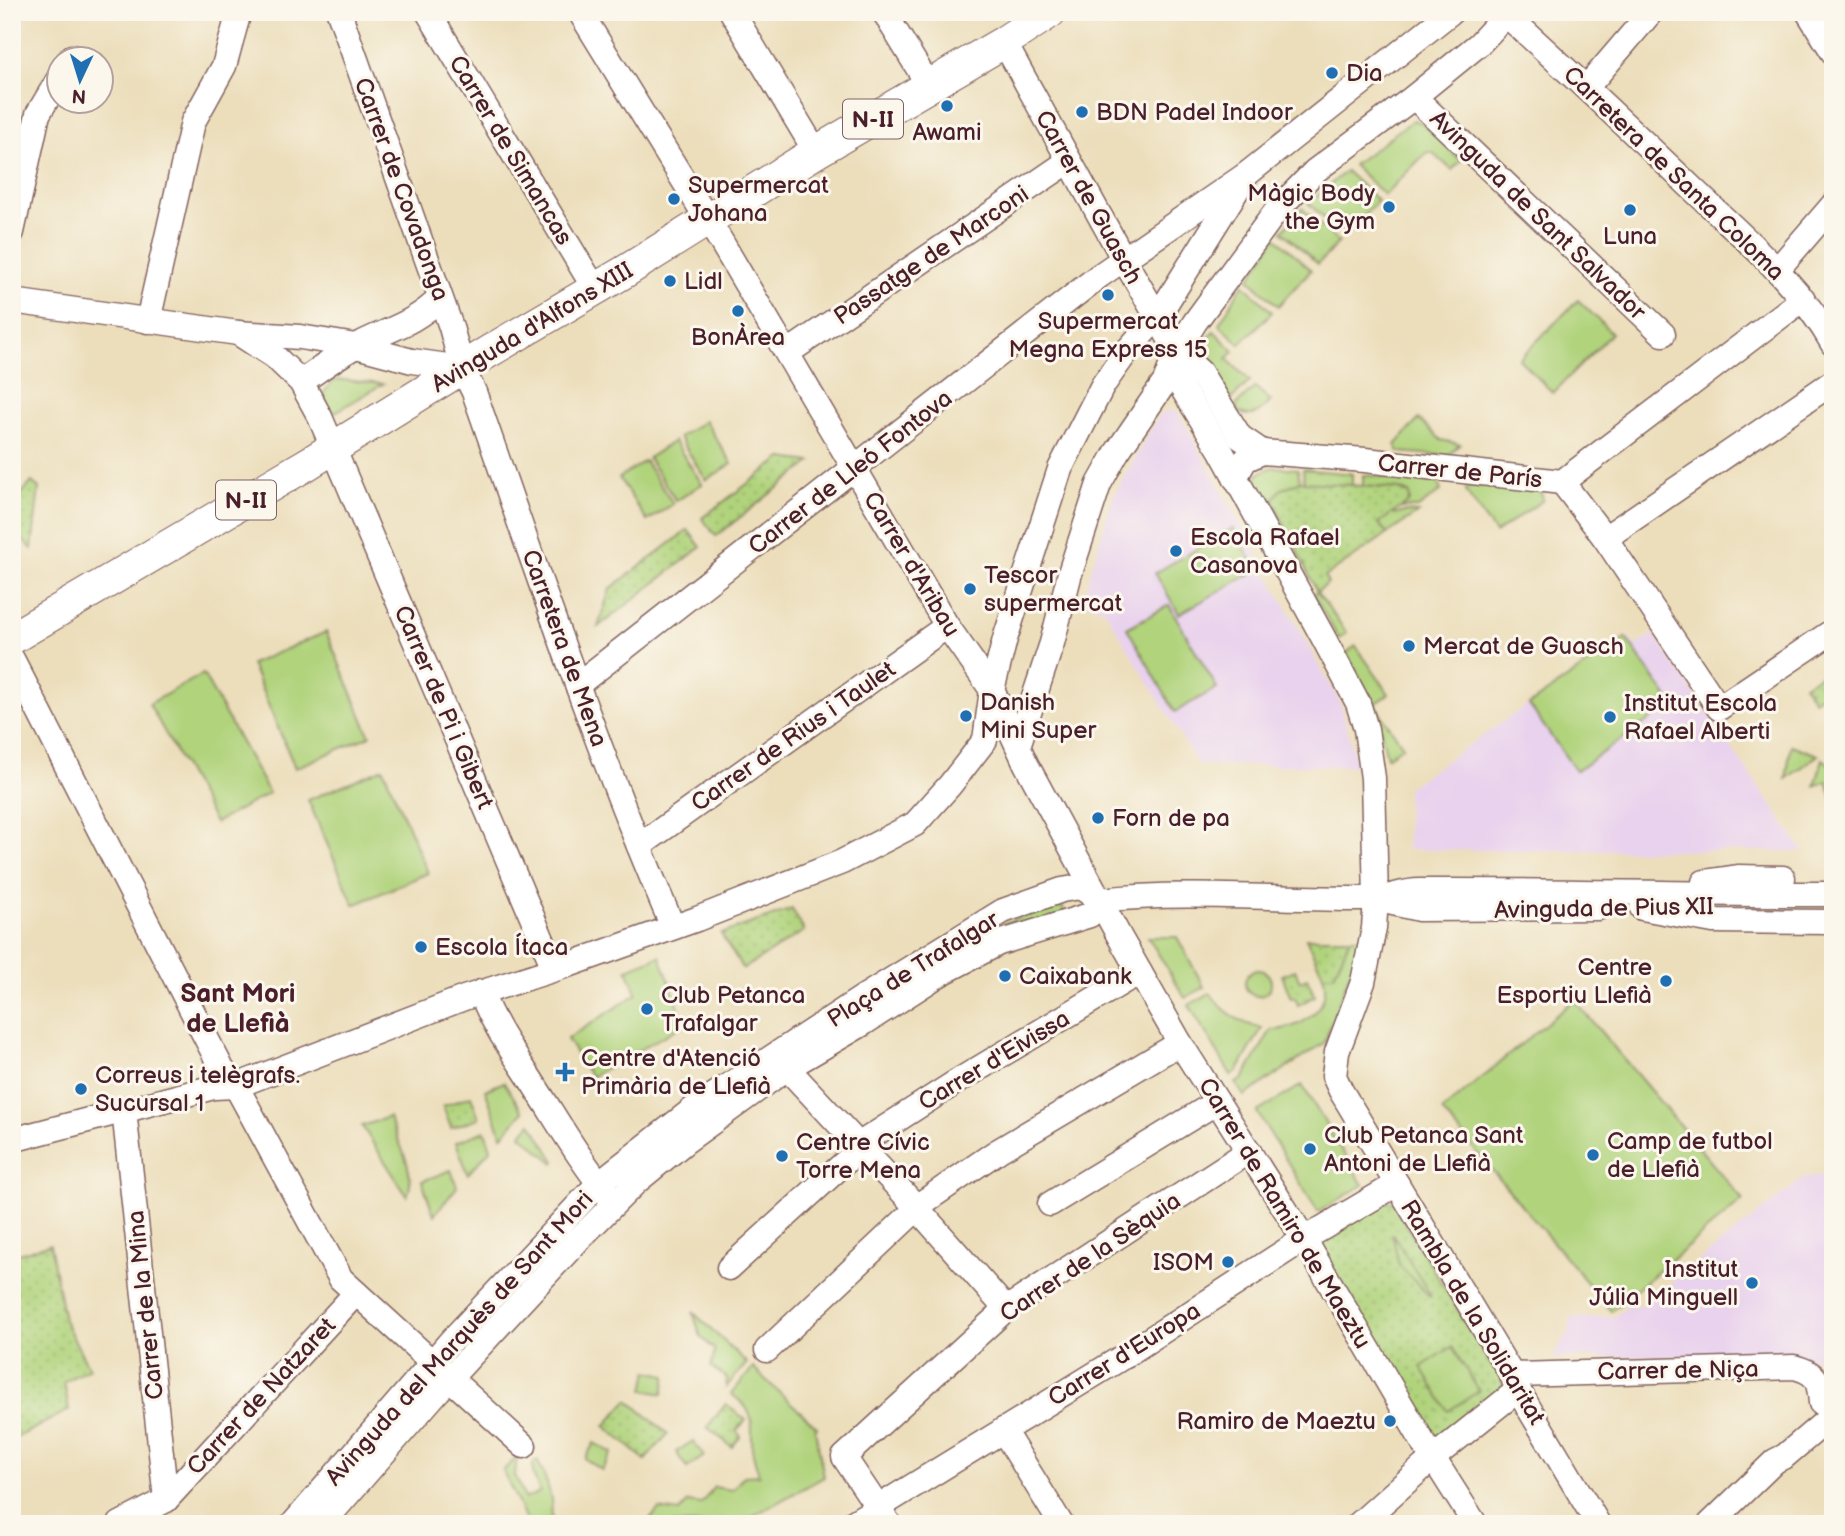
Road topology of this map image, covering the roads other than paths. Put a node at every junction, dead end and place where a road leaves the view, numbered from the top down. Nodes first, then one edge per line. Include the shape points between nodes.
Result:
1 (239, 12) edge
2 (339, 12) edge
3 (428, 12) edge
4 (580, 12) edge
5 (732, 12) edge
6 (884, 12) edge
7 (1050, 12) edge
8 (1451, 12) edge
9 (1651, 12) edge
10 (1808, 12) edge
11 (1505, 13) edge
12 (1004, 42) junction
13 (1833, 52) edge
14 (929, 86) junction
15 (1587, 87) junction
16 (1414, 97) junction
17 (46, 100) edge
18 (816, 152) junction
19 (1069, 162) junction
20 (1247, 174) junction
21 (1833, 205) edge
22 (706, 219) junction
23 (12, 232) edge
24 (1123, 258) junction
25 (1777, 270) junction
26 (595, 289) junction
27 (440, 298) junction
28 (1803, 299) junction
29 (12, 301) edge
30 (1157, 316) junction
31 (148, 321) junction
32 (238, 333) junction
33 (1663, 334) dead end
34 (1833, 344) edge
35 (356, 346) junction
36 (790, 350) junction
37 (1177, 351) junction
38 (461, 368) junction
39 (301, 382) junction
40 (1833, 382) edge
41 (334, 447) junction
42 (1262, 452) junction
43 (855, 469) junction
44 (1235, 478) junction
45 (1562, 482) junction
46 (1605, 538) junction
47 (947, 626) junction
48 (1833, 631) edge
49 (12, 638) edge
50 (12, 659) edge
51 (577, 685) junction
52 (992, 690) junction
53 (985, 740) junction
54 (1018, 746) junction
55 (639, 846) junction
56 (1833, 878) edge
57 (1833, 894) edge
58 (1376, 899) junction
59 (1101, 900) junction
60 (1642, 900) junction
61 (1833, 906) edge
62 (1833, 922) edge
63 (673, 927) junction
64 (554, 968) junction
65 (1140, 973) junction
66 (481, 992) junction
67 (1180, 1042) junction
68 (787, 1068) junction
69 (236, 1086) junction
70 (1217, 1102) junction
71 (124, 1110) junction
72 (12, 1140) edge
73 (858, 1144) junction
74 (1249, 1151) junction
75 (598, 1183) junction
76 (1397, 1184) junction
77 (614, 1203) junction
78 (1050, 1203) dead end
79 (918, 1209) junction
80 (1304, 1238) junction
81 (729, 1268) dead end
82 (356, 1293) junction
83 (1006, 1309) junction
84 (767, 1350) dead end
85 (440, 1371) junction
86 (1515, 1382) junction
87 (1829, 1403) edge
88 (1003, 1430) junction
89 (524, 1446) dead end
90 (1433, 1458) junction
91 (166, 1500) junction
92 (883, 1515) edge
93 (120, 1524) edge
94 (293, 1524) edge
95 (322, 1524) edge
96 (850, 1524) edge
97 (1061, 1524) edge
98 (1359, 1524) edge
99 (1475, 1524) edge
100 (1598, 1524) edge
101 (1710, 1524) edge

1 - 31 street via 224,65 193,122
2 - 27 street, Carrer de Covadonga
3 - 26 street, Carrer de Simancas
4 - 22 street, Carrer d'Aribau
5 - 18 street
6 - 14 street
7 - 12 main road, Avinguda d'Alfons XIII / N-II
8 - 20 street
9 - 15 street
10 - 13 street
11 - 15 street, Carretera de Santa Coloma
11 - 16 street, Avinguda de Sant Salvador via 1485,39
12 - 14 main road, Avinguda d'Alfons XIII / N-II
12 - 19 street, Carrer de Guasch
14 - 18 main road, Avinguda d'Alfons XIII / N-II
15 - 25 street, Carretera de Santa Coloma
16 - 33 street, Avinguda de Sant Salvador
16 - 37 street, Avinguda de Sant Salvador via 1315,171 1276,210
17 - 23 street via 38,114
18 - 22 main road, Avinguda d'Alfons XIII / N-II
19 - 24 street, Carrer de Guasch
19 - 36 street, Passatge de Marconi
20 - 24 street
20 - 30 street
21 - 25 street
22 - 26 main road, Avinguda d'Alfons XIII / N-II
22 - 36 street, Carrer d'Aribau
24 - 30 street, Carrer de Guasch
24 - 43 street, Carrer de Lleó Fontova
25 - 28 street, Carretera de Santa Coloma
26 - 38 main road, Avinguda d'Alfons XIII / N-II
27 - 35 street via 397,330
27 - 38 street, Carrer de Covadonga
28 - 34 street, Carretera de Santa Coloma
28 - 45 street, Carrer de París
29 - 31 street
30 - 37 street, Carrer de Guasch
30 - 52 street via 1103,385 1060,469
31 - 32 street
32 - 35 street
32 - 39 street, Carrer de Pi i Gibert via 275,357
35 - 38 street
35 - 39 street
36 - 43 street, Carrer d'Aribau
37 - 42 street, Carrer de Guasch via 1200,372 1240,437
37 - 44 street, Carrer de Guasch via 1182,388
37 - 54 street, Avinguda de Sant Salvador via 1164,382 1099,484
38 - 41 main road, Avinguda d'Alfons XIII / N-II
38 - 51 street, Carretera de Mena via 474,392
39 - 41 street, Carrer de Pi i Gibert
40 - 46 street
41 - 49 main road, Avinguda d'Alfons XIII / N-II
41 - 64 street, Carrer de Pi i Gibert
42 - 44 street via 1245,460
42 - 45 street, Carrer de París
43 - 47 street, Carrer d'Aribau
43 - 51 street, Carrer de Lleó Fontova
44 - 58 street, Carrer de Guasch via 1352,692 1366,729 1373,778
45 - 46 street
46 - 48 street via 1719,708
47 - 52 street, Carrer d'Aribau
47 - 55 street, Carrer de Rius i Taulet
50 - 69 street via 222,1069
51 - 55 street, Carretera de Mena
52 - 53 street
52 - 54 street
53 - 54 street
53 - 63 street via 915,824 842,862
54 - 59 street
55 - 63 street, Carretera de Mena
56 - 60 street via 1738,877
57 - 60 street, Avinguda de Pius XII
58 - 59 street, Avinguda de Pius XII via 1144,895
58 - 60 street, Avinguda de Pius XII via 1419,909
58 - 76 street, Rambla de la Solidaritat via 1363,982 1337,1052 1334,1076
59 - 65 street, Carrer de Ramiro de Maeztu
59 - 68 street, Plaça de Trafalgar via 1090,915 999,943 963,961
59 - 75 street, Plaça de Trafalgar via 1080,887 1003,911 696,1107
60 - 61 street, Avinguda de Pius XII
60 - 62 street via 1713,921
63 - 64 street
64 - 66 street
65 - 67 street, Carrer de Ramiro de Maeztu
65 - 73 street, Carrer d'Eivissa
66 - 69 street
66 - 75 street via 488,1012
67 - 70 street, Carrer de Ramiro de Maeztu
67 - 79 street via 998,1151
68 - 73 street
68 - 77 street, Plaça de Trafalgar via 686,1141
69 - 71 street via 214,1087
69 - 82 street via 341,1279
70 - 74 street, Carrer de Ramiro de Maeztu
70 - 78 street
71 - 72 street
71 - 91 street, Carrer de la Mina
73 - 79 street
73 - 81 street, Carrer d'Eivissa via 852,1156
74 - 80 street, Carrer de Ramiro de Maeztu
74 - 83 street, Carrer de la Sèquia
75 - 77 street
75 - 85 street, Avinguda del Marquès de Sant Mori
76 - 80 street, Carrer d'Europa
76 - 86 street, Rambla de la Solidaritat
77 - 85 street, Avinguda del Marquès de Sant Mori
79 - 83 street
79 - 84 street
80 - 88 street, Carrer d'Europa
80 - 90 street, Carrer de Ramiro de Maeztu
82 - 85 street
82 - 91 street, Carrer de Natzaret
83 - 92 street, Carrer de la Sèquia via 844,1457
85 - 89 street
85 - 94 street, Avinguda del Marquès de Sant Mori
85 - 95 street, Avinguda del Marquès de Sant Mori
86 - 87 street, Carrer de Niça via 1794,1367 1812,1374
86 - 90 street
86 - 100 street, Rambla de la Solidaritat
87 - 101 street via 1785,1456 1774,1461
88 - 92 street, Carrer d'Europa
88 - 97 street
90 - 98 street
90 - 99 street, Carrer de Ramiro de Maeztu
91 - 93 street, Carrer de Natzaret
92 - 96 street, Carrer d'Europa

